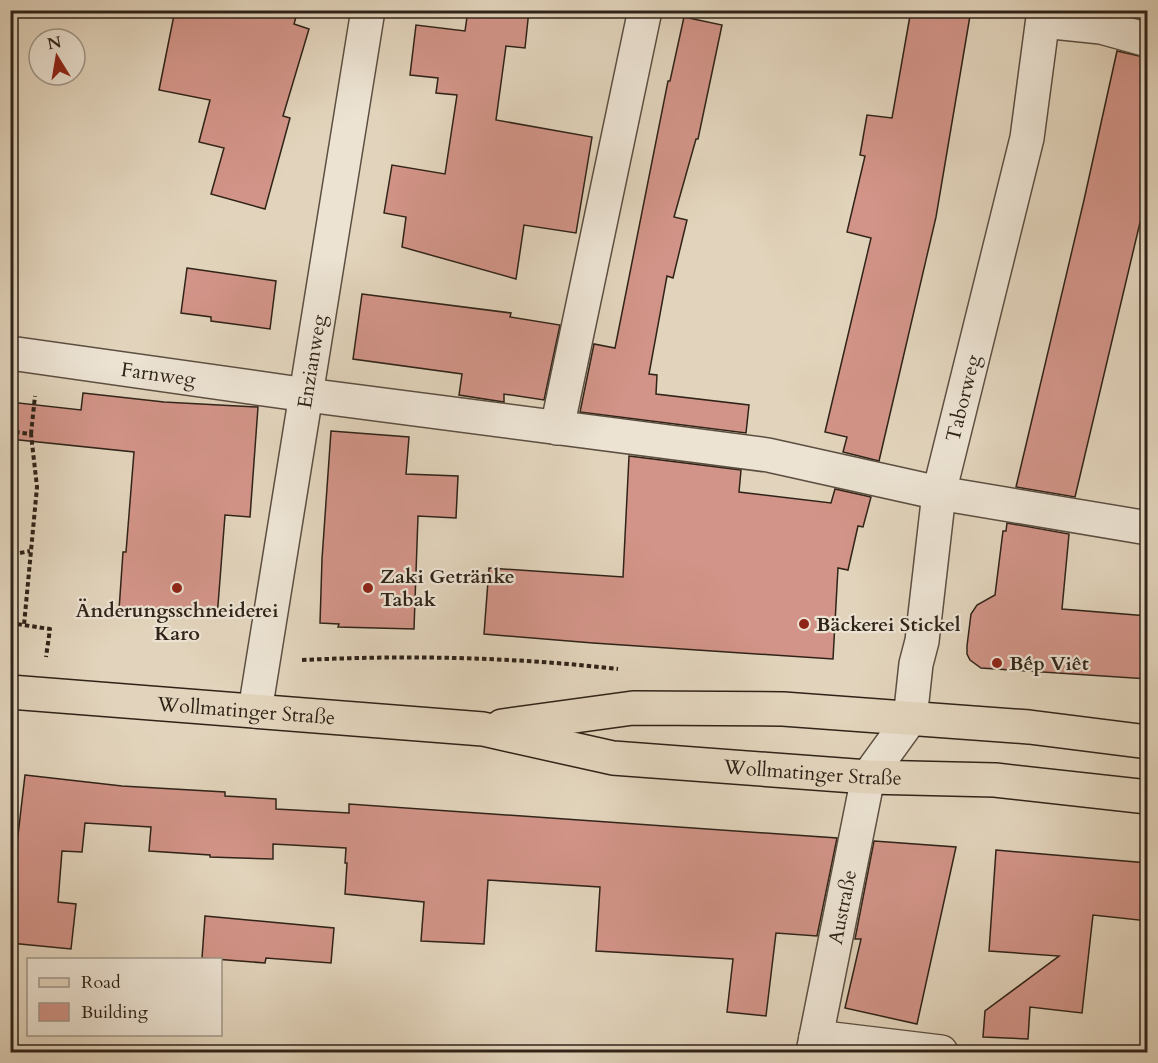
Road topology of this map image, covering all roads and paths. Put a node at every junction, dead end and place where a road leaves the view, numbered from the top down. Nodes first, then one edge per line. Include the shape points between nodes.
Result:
1 (368, 10) edge
2 (645, 10) edge
3 (1043, 16) edge
4 (1148, 40) edge
5 (10, 353) edge
6 (307, 394) junction
7 (557, 428) junction
8 (15, 432) dead end
9 (939, 493) junction
10 (1148, 528) edge
11 (30, 551) junction
12 (20, 553) dead end
13 (10, 623) edge
14 (24, 625) junction
15 (50, 629) dead end
16 (263, 661) junction
17 (622, 669) dead end
18 (10, 692) edge
19 (255, 711) junction
20 (910, 719) junction
21 (483, 729) junction
22 (1148, 742) edge
23 (868, 777) junction
24 (1148, 797) edge
25 (815, 1045) edge
26 (941, 1053) edge

1 - 6 street, Enzianweg
2 - 7 street
3 - 4 street
3 - 9 street, Taborweg via 1027,138
5 - 6 street, Farnweg
6 - 7 street, Farnweg
6 - 16 street, Enzianweg
7 - 9 street, Farnweg via 768,455
8 - 11 path via 31,434 37,487
9 - 10 street, Farnweg
9 - 20 street, Taborweg
11 - 12 path
11 - 14 path
13 - 14 path
14 - 15 path
16 - 17 path via 390,656 552,662
16 - 19 street, Enzianweg
18 - 19 main road, Wollmatinger Straße
19 - 21 main road, Wollmatinger Straße
20 - 21 main road, Wollmatinger Straße via 783,709 633,708
20 - 22 main road, Wollmatinger Straße via 1029,727
20 - 23 street, Taborweg
21 - 23 main road, Wollmatinger Straße via 613,758
23 - 24 main road, Wollmatinger Straße via 995,780
23 - 25 street, Austraße
25 - 26 street, Austraße

